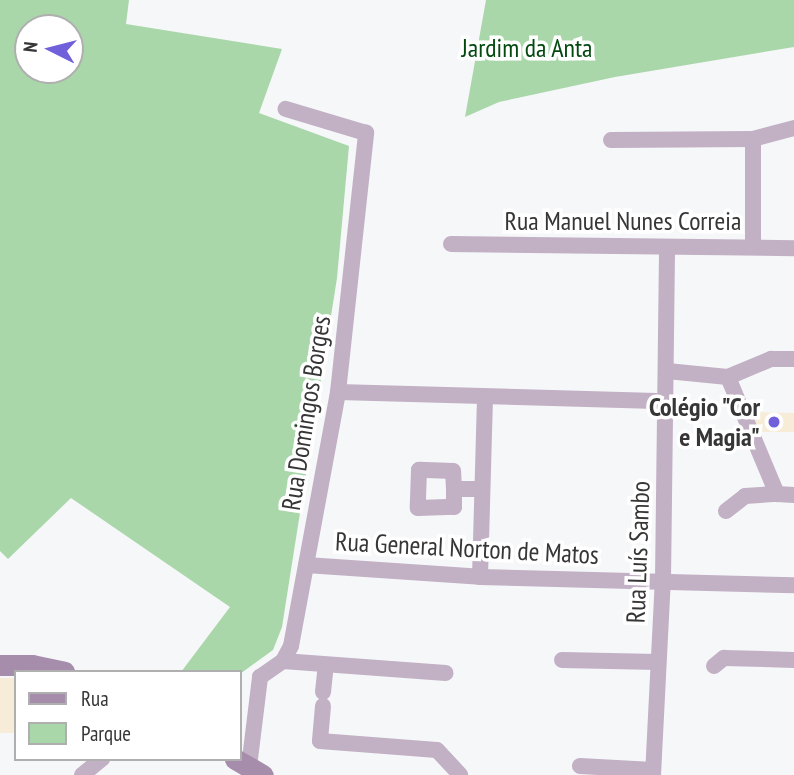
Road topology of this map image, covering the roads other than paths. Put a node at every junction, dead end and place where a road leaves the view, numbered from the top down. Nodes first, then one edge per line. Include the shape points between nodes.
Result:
1 (286, 109) dead end
2 (794, 128) edge
3 (752, 139) junction
4 (611, 140) dead end
5 (451, 244) dead end
6 (752, 245) junction
7 (667, 247) junction
8 (794, 248) edge
9 (794, 359) edge
10 (667, 371) junction
11 (728, 377) junction
12 (338, 392) junction
13 (485, 398) junction
14 (665, 401) junction
15 (454, 489) dead end
16 (482, 489) junction
17 (777, 494) junction
18 (794, 495) edge
19 (726, 512) dead end
20 (306, 565) junction
21 (480, 577) junction
22 (663, 580) junction
23 (794, 585) edge
24 (562, 660) dead end
25 (794, 660) edge
26 (283, 661) junction
27 (658, 662) junction
28 (0, 665) edge
29 (326, 665) junction
30 (714, 666) dead end
31 (55, 670) edge
32 (446, 673) dead end
33 (100, 761) edge
34 (580, 766) dead end
35 (249, 767) edge
36 (653, 773) edge
37 (82, 775) edge
38 (460, 775) edge

1 - 12 street, Rua Domingos Borges via 366,133
2 - 3 street
3 - 4 street
3 - 6 street
5 - 7 street, Rua Manuel Nunes Correia
6 - 7 street, Rua Manuel Nunes Correia
6 - 8 street, Rua Manuel Nunes Correia
7 - 10 street, Rua Luís Sambo
9 - 11 street via 771,359
10 - 11 street
10 - 14 street, Rua Luís Sambo
11 - 17 street
12 - 13 street
12 - 20 street, Rua Domingos Borges
13 - 14 street
13 - 16 street
14 - 22 street, Rua Luís Sambo
15 - 16 street
16 - 21 street
17 - 18 street
17 - 19 street via 745,496
20 - 21 street, Rua General Norton de Matos
20 - 26 street, Rua Domingos Borges via 291,646
21 - 22 street, Rua General Norton de Matos
22 - 23 street, Rua General Norton de Matos
22 - 27 street, Rua Luís Sambo
24 - 27 street
25 - 30 street via 723,659
26 - 29 street
26 - 35 street, Rua Domingos Borges via 260,677 256,688
27 - 36 street, Rua Luís Sambo
28 - 31 main road
29 - 32 street
29 - 38 street via 320,741 437,750
33 - 37 street
34 - 36 street

